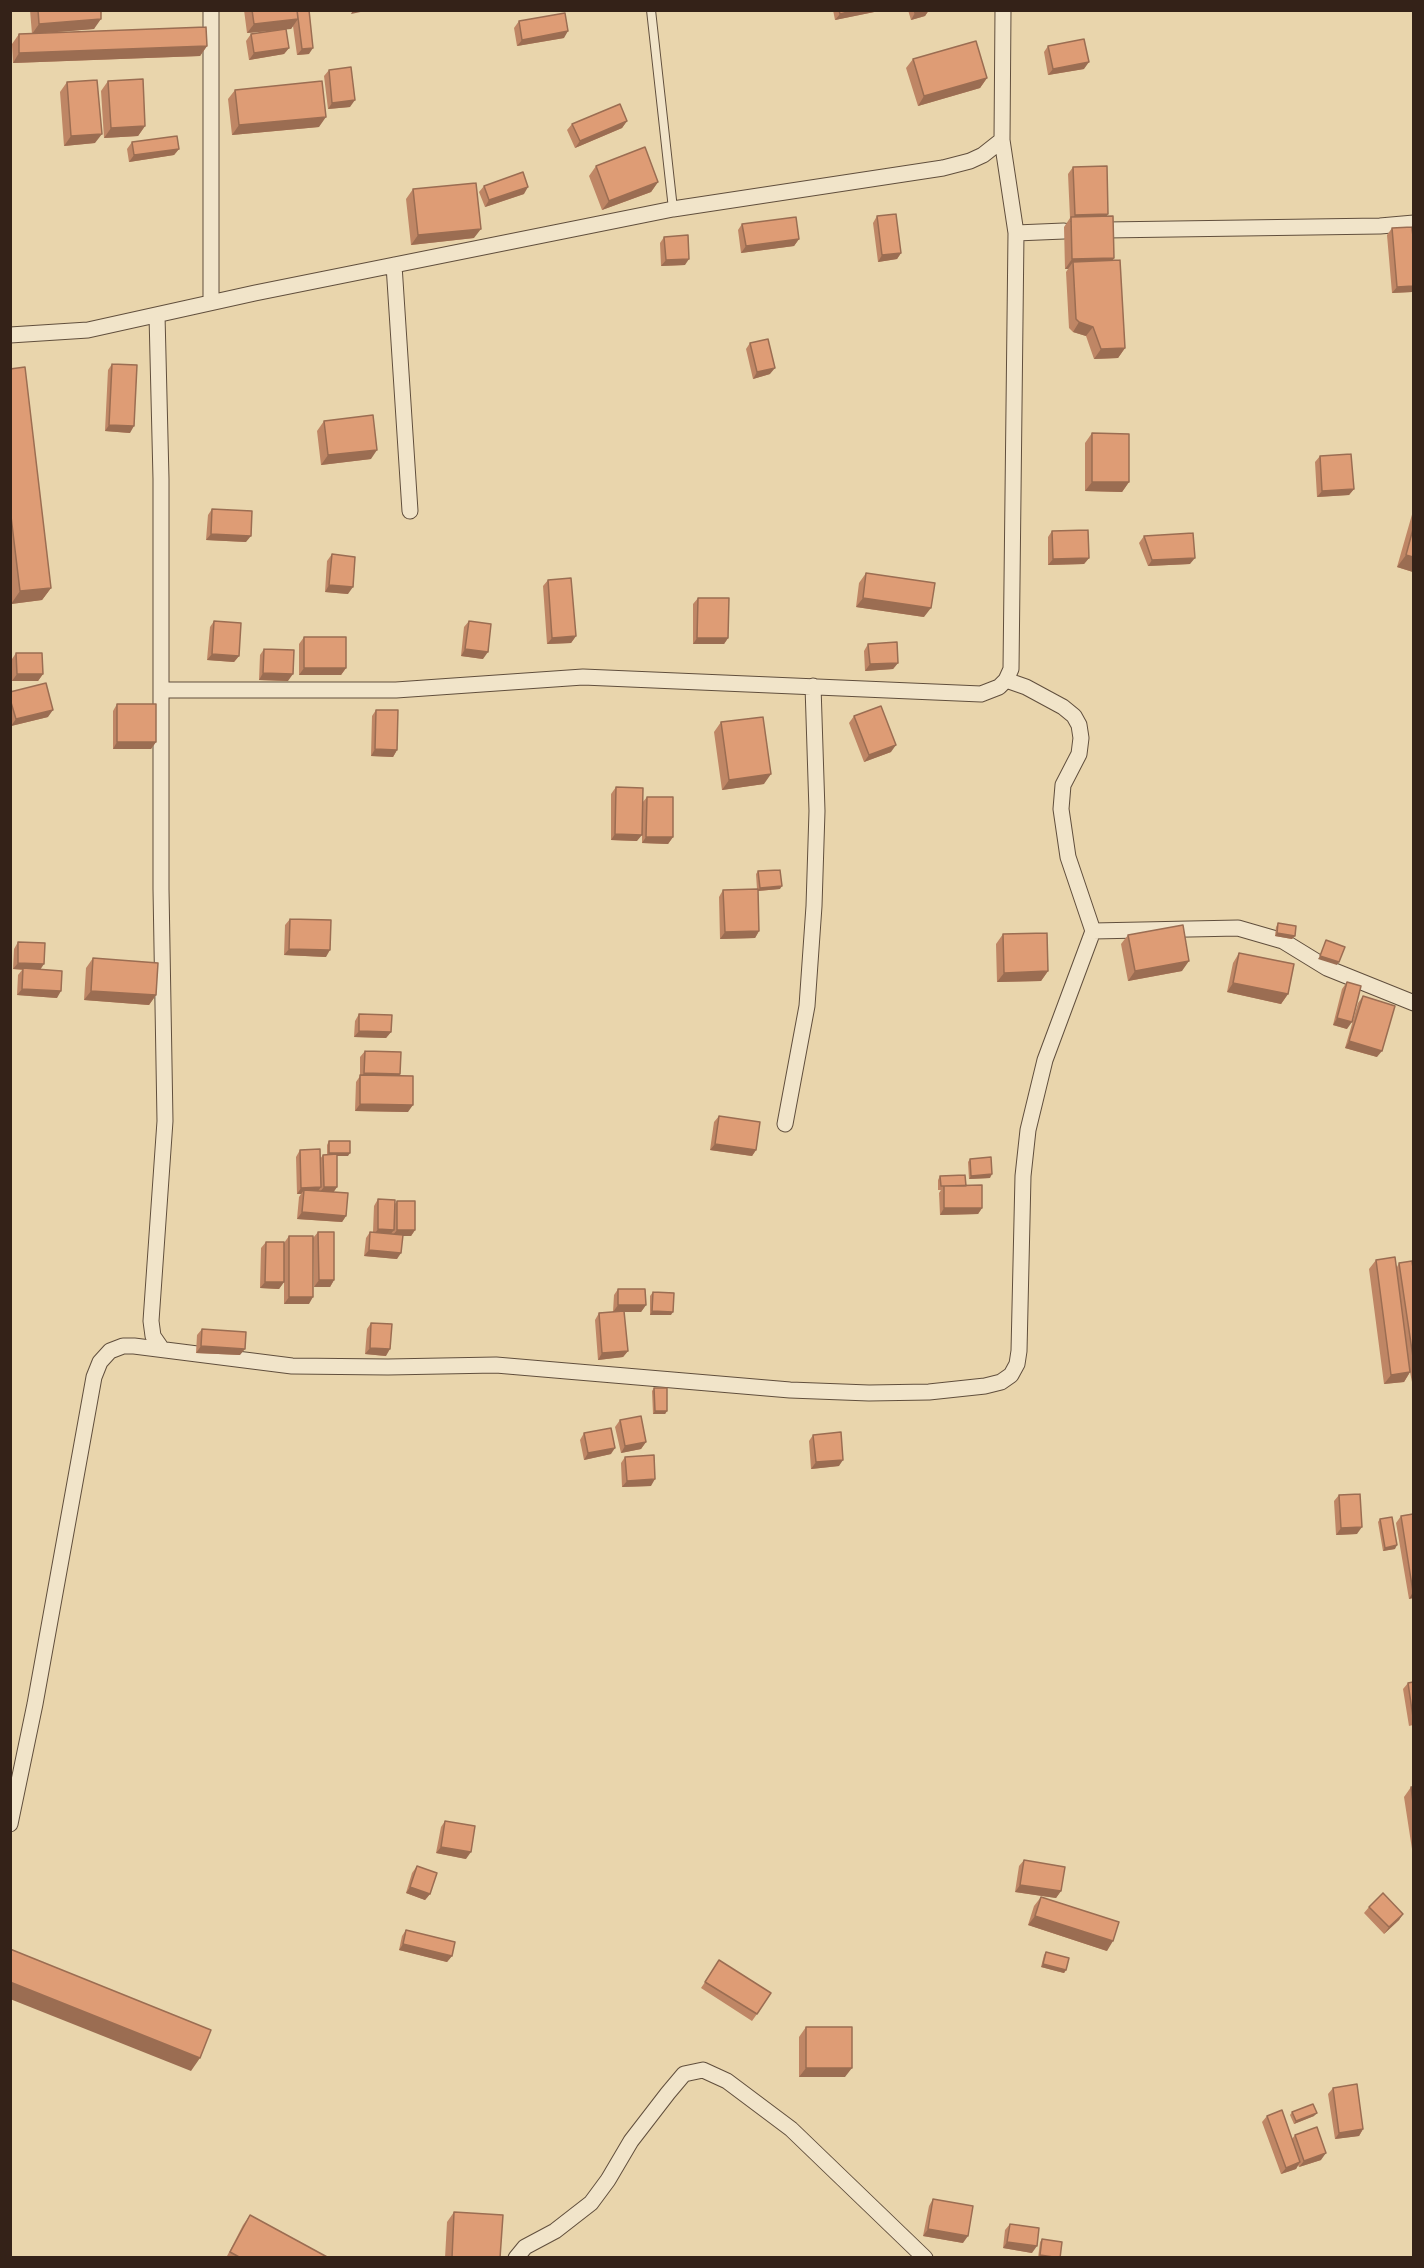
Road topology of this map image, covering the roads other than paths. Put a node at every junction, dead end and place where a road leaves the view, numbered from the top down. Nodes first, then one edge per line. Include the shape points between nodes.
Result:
1 (211, 10) edge
2 (651, 10) edge
3 (1003, 10) edge
4 (1002, 140) junction
5 (673, 209) junction
6 (1413, 223) edge
7 (1107, 230) edge
8 (1064, 231) dead end
9 (1016, 233) junction
10 (394, 265) junction
11 (211, 302) junction
12 (157, 315) junction
13 (10, 335) edge
14 (410, 511) dead end
15 (1006, 680) junction
16 (813, 686) junction
17 (162, 690) junction
18 (1094, 932) junction
19 (1413, 1003) edge
20 (785, 1124) dead end
21 (162, 1348) junction
22 (10, 1824) edge
23 (516, 2258) edge
24 (926, 2258) edge

1 - 11 street
2 - 5 lane
3 - 4 street
4 - 5 street via 983,155 943,168
4 - 9 street
5 - 10 street
6 - 7 street
8 - 9 street
9 - 15 street via 1011,669
10 - 11 street
10 - 14 street
11 - 12 street
12 - 13 street via 88,330
12 - 17 street
15 - 16 street via 981,694
15 - 18 street via 1063,707 1079,725 1079,754 1064,785 1061,809 1068,857
16 - 17 street via 583,677 396,690
16 - 20 street via 817,811 814,906 807,1006
17 - 21 street via 165,1121 151,1322 153,1336
18 - 19 street via 1238,928 1283,941 1327,968
18 - 21 street via 1045,1060 1034,1100 1023,1176 1019,1351 1011,1375 1001,1382 929,1392 790,1390 496,1365 292,1366
21 - 22 street via 123,1346 110,1351 94,1377
23 - 24 street via 525,2247 555,2231 591,2203 646,2121 684,2074 703,2070 727,2081 791,2129

